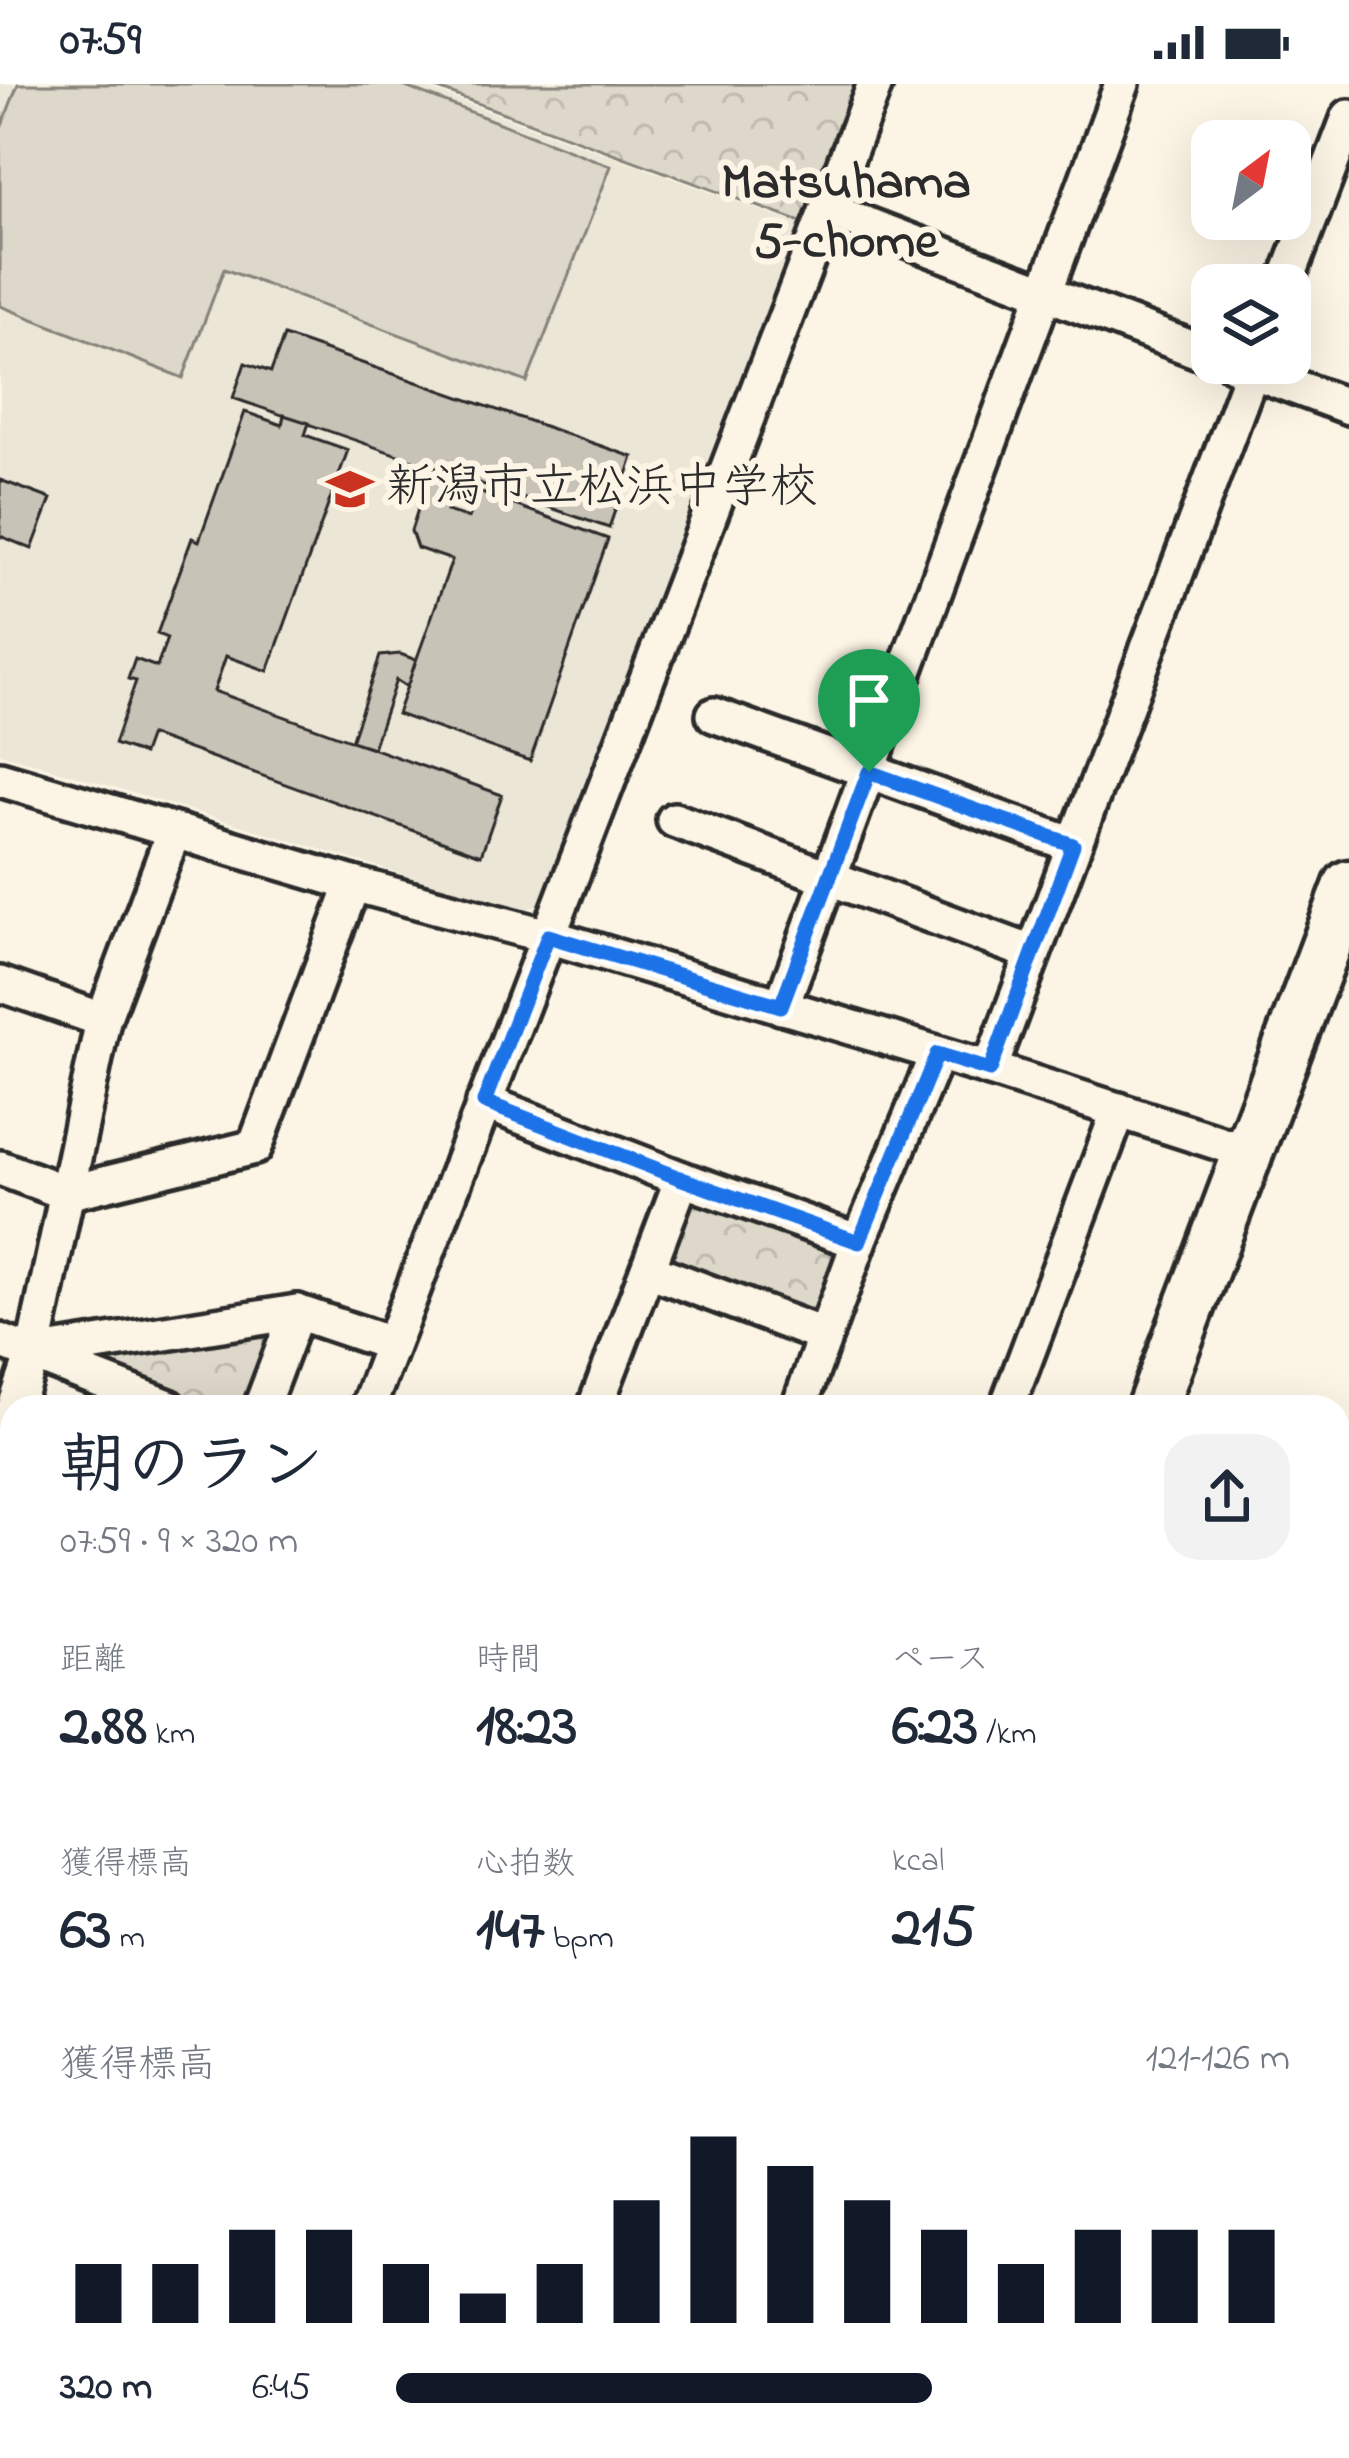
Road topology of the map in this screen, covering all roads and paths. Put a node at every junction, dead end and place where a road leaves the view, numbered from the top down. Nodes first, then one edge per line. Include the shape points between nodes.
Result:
1 (875, 84) edge
2 (1122, 84) edge
3 (1349, 117) edge
4 (828, 210) junction
5 (1293, 264) edge
6 (1046, 292) junction
7 (1191, 348) edge
8 (1239, 384) edge
9 (1291, 384) edge
10 (1349, 407) edge
11 (713, 715) dead end
12 (869, 772) junction
13 (0, 779) edge
14 (674, 820) dead end
15 (174, 831) junction
16 (1073, 845) junction
17 (830, 877) junction
18 (352, 884) junction
19 (1349, 885) edge
20 (548, 936) junction
21 (1032, 953) junction
22 (0, 984) edge
23 (781, 1006) junction
24 (103, 1020) junction
25 (937, 1054) junction
26 (990, 1070) junction
27 (484, 1102) junction
28 (1119, 1109) junction
29 (1248, 1152) junction
30 (0, 1168) edge
31 (682, 1179) junction
32 (67, 1193) junction
33 (859, 1242) junction
34 (649, 1270) junction
35 (297, 1312) junction
36 (825, 1336) junction
37 (0, 1341) edge
38 (391, 1344) junction
39 (33, 1354) junction
40 (19, 1395) edge
41 (138, 1395) edge
42 (266, 1395) edge
43 (372, 1395) edge
44 (600, 1395) edge
45 (803, 1395) edge
46 (1012, 1395) edge
47 (1157, 1395) edge

1 - 4 street
2 - 6 street
3 - 5 street
4 - 6 street
4 - 20 street
6 - 7 street
6 - 12 street
8 - 16 street
9 - 10 street
11 - 12 street
12 - 16 street
12 - 17 street
13 - 15 street
14 - 17 street
15 - 18 street
15 - 24 street
16 - 21 street
17 - 21 street
17 - 23 street
18 - 20 street
18 - 32 street via 255,1147
19 - 29 street
20 - 23 street
20 - 27 street
21 - 26 street
22 - 24 street
23 - 25 street
24 - 32 street
25 - 26 street
25 - 33 street
26 - 28 street
27 - 31 street
27 - 38 street
28 - 29 street
28 - 46 street
29 - 47 street
30 - 32 street
31 - 33 street
31 - 34 street
32 - 39 street
33 - 36 street
34 - 36 street
34 - 44 street
35 - 38 street
35 - 39 street
35 - 42 street
36 - 45 street
37 - 39 street
38 - 43 street
39 - 40 street
39 - 41 street

